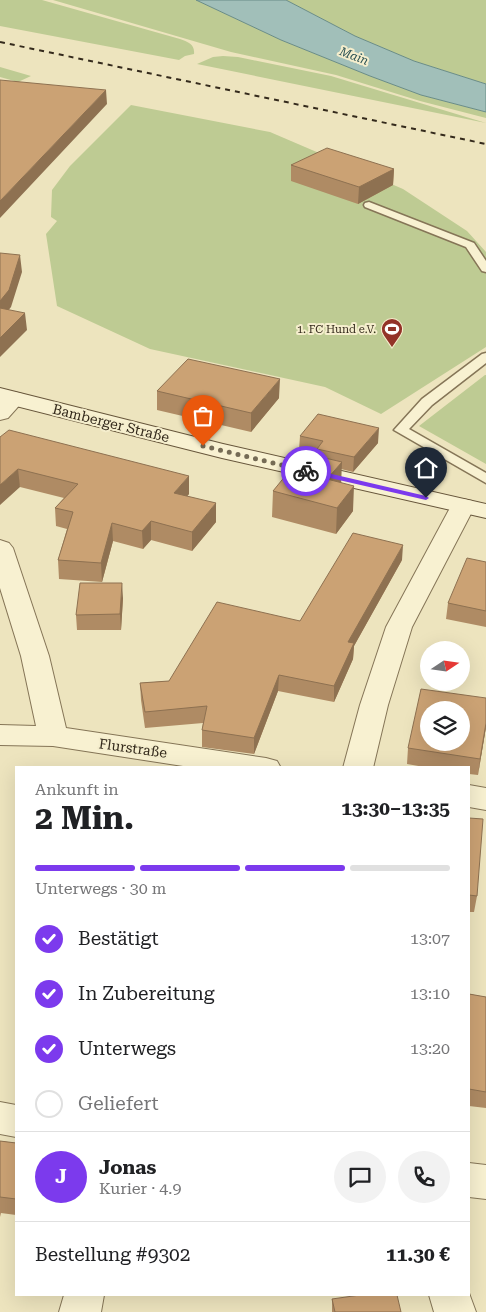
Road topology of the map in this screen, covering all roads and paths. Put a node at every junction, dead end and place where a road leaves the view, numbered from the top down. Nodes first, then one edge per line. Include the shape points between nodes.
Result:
1 (369, 205) dead end
2 (486, 269) edge
3 (486, 357) edge
4 (5, 402) edge
5 (486, 479) edge
6 (474, 509) edge
7 (0, 548) edge
8 (7, 596) edge
9 (0, 735) edge
10 (53, 736) junction
11 (253, 766) edge
12 (359, 766) edge
13 (470, 796) edge
14 (486, 798) edge
15 (0, 1118) edge
16 (15, 1120) edge
17 (470, 1180) edge
18 (486, 1182) edge
19 (84, 1296) edge
20 (449, 1296) edge
21 (80, 1312) edge
22 (455, 1312) edge

1 - 2 lane via 470,245
3 - 5 lane via 427,402 401,430
4 - 6 street, Bamberger Straße
6 - 12 street via 399,627
7 - 8 street
8 - 10 street via 35,656
9 - 10 street, Flurstraße
10 - 11 street, Flurstraße
13 - 14 street
15 - 16 street
17 - 18 street
19 - 21 street
20 - 22 street

